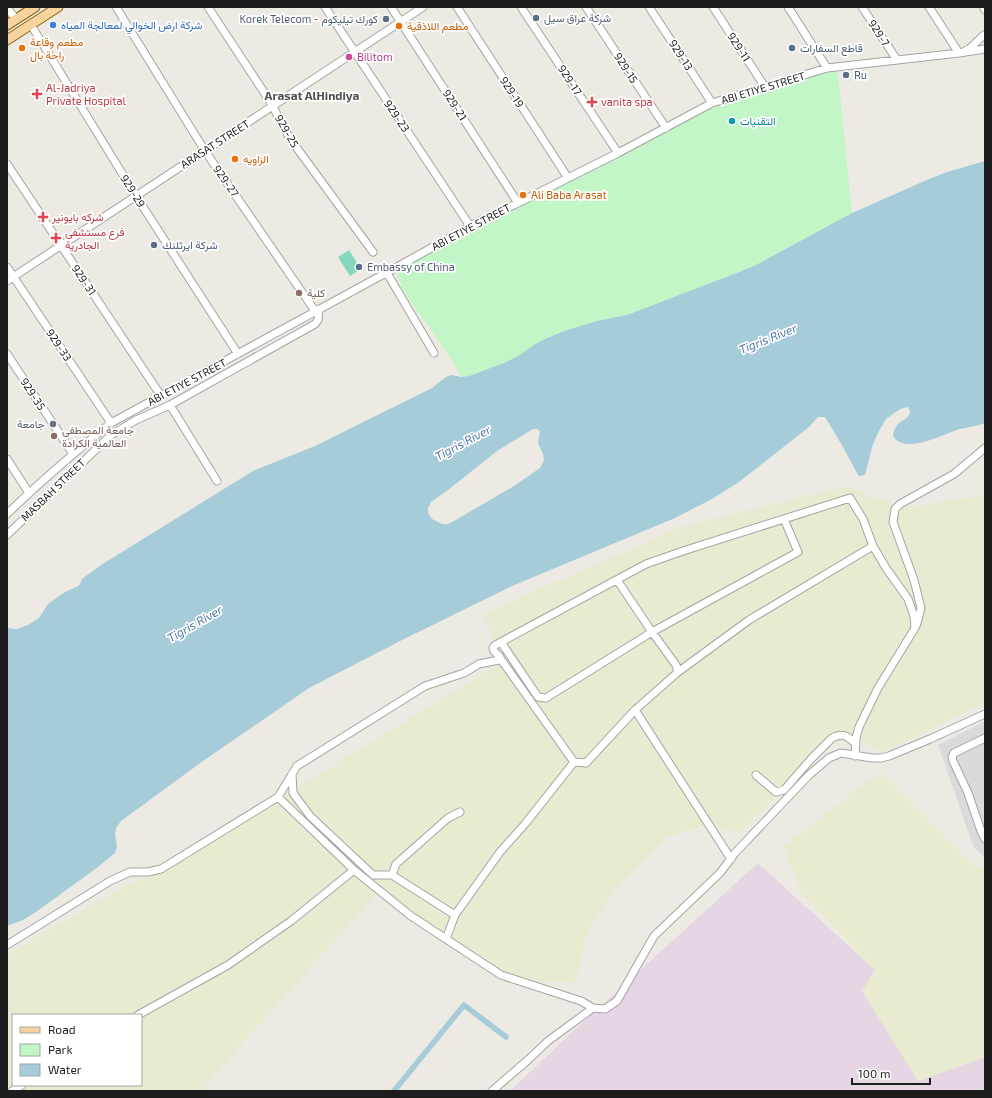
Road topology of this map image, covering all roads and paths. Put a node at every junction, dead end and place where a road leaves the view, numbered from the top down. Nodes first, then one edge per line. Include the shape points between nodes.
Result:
1 (35, 7) edge
2 (58, 7) edge
3 (116, 7) edge
4 (208, 7) edge
5 (325, 7) edge
6 (391, 7) edge
7 (423, 7) edge
8 (457, 7) edge
9 (521, 7) edge
10 (586, 7) edge
11 (649, 7) edge
12 (712, 7) edge
13 (788, 7) edge
14 (862, 7) edge
15 (929, 7) edge
16 (983, 7) edge
17 (7, 8) edge
18 (985, 10) edge
19 (16, 19) junction
20 (401, 22) junction
21 (7, 25) edge
22 (31, 25) junction
23 (984, 34) edge
24 (7, 40) edge
25 (985, 49) edge
26 (355, 52) junction
27 (959, 54) junction
28 (896, 60) junction
29 (828, 68) junction
30 (765, 87) junction
31 (712, 103) junction
32 (273, 106) junction
33 (666, 128) junction
34 (205, 151) junction
35 (618, 153) junction
36 (7, 164) edge
37 (568, 178) junction
38 (136, 196) junction
39 (518, 203) junction
40 (470, 226) junction
41 (60, 246) junction
42 (373, 252) dead end
43 (7, 267) edge
44 (387, 273) junction
45 (10, 279) edge
46 (317, 310) junction
47 (434, 353) dead end
48 (7, 354) edge
49 (238, 354) junction
50 (161, 396) junction
51 (170, 405) junction
52 (111, 423) junction
53 (104, 428) junction
54 (111, 435) junction
55 (985, 448) edge
56 (73, 454) junction
57 (7, 459) edge
58 (217, 481) dead end
59 (29, 493) junction
60 (7, 514) edge
61 (784, 519) junction
62 (7, 535) edge
63 (873, 546) junction
64 (617, 580) junction
65 (915, 628) junction
66 (652, 632) junction
67 (501, 642) junction
68 (500, 658) junction
69 (678, 672) junction
70 (634, 710) junction
71 (985, 714) edge
72 (985, 738) edge
73 (856, 744) junction
74 (855, 756) junction
75 (574, 762) junction
76 (292, 774) junction
77 (756, 775) dead end
78 (278, 797) junction
79 (460, 812) dead end
80 (985, 839) edge
81 (731, 859) junction
82 (354, 870) junction
83 (392, 875) junction
84 (455, 915) junction
85 (446, 939) junction
86 (7, 945) edge
87 (593, 1008) junction
88 (140, 1014) edge
89 (492, 1091) edge

1 - 19 main road
2 - 22 main road
3 - 34 street, 929-27
4 - 32 street, 929-25
5 - 26 street, 929-23
6 - 20 street, 929-21
7 - 20 street, ARASAT STREET
8 - 37 street, 929-19
9 - 35 street, 929-17
10 - 33 street, 929-15
11 - 31 street, 929-13
12 - 30 street, 929-11
13 - 29 street
14 - 28 street, 929-7
15 - 27 street
16 - 18 street
17 - 19 street
19 - 21 main road
20 - 26 street, ARASAT STREET
20 - 39 street, 929-21
22 - 24 main road
22 - 38 street, 929-29
23 - 27 street, ABI ETIYE STREET
25 - 27 street, ABI ETIYE STREET
26 - 32 street, ARASAT STREET
26 - 40 street, 929-23
27 - 28 street, ABI ETIYE STREET
28 - 29 street, ABI ETIYE STREET
29 - 30 street, ABI ETIYE STREET
30 - 31 street, ABI ETIYE STREET
31 - 33 street, ABI ETIYE STREET
32 - 34 street, ARASAT STREET
32 - 42 street, 929-25 via 290,140
33 - 35 street, ABI ETIYE STREET
34 - 38 street, ARASAT STREET
34 - 46 street, 929-27
35 - 37 street, ABI ETIYE STREET
36 - 41 street, 929-31
37 - 39 street, ABI ETIYE STREET
38 - 41 street, ARASAT STREET
38 - 49 street, 929-29
39 - 40 street, ABI ETIYE STREET
40 - 44 street, ABI ETIYE STREET
41 - 45 street, ARASAT STREET
41 - 50 street, 929-31
43 - 45 street, 929-33
44 - 46 street, ABI ETIYE STREET
44 - 47 street
45 - 52 street, 929-33
46 - 49 street, ABI ETIYE STREET
46 - 51 street, MASBAH STREET via 318,320 315,324
48 - 56 street, 929-35
49 - 50 street, ABI ETIYE STREET
50 - 52 street, ABI ETIYE STREET
51 - 54 street, MASBAH STREET via 136,420
51 - 58 street
52 - 53 street, ABI ETIYE STREET
53 - 54 street
53 - 56 street, ABI ETIYE STREET
54 - 62 street, MASBAH STREET
55 - 65 street via 954,474 895,509 893,522 914,580 921,608
56 - 59 street, ABI ETIYE STREET
57 - 59 street
59 - 60 street, ABI ETIYE STREET
61 - 63 street via 850,498 863,519
61 - 64 street via 646,564
61 - 66 street via 798,552
63 - 65 street via 908,599
63 - 69 street via 749,620
64 - 66 street
64 - 67 street
65 - 73 street via 878,688 856,734
66 - 67 street via 546,698 538,697
66 - 69 street via 676,665
67 - 68 street via 493,648
68 - 75 street
68 - 76 street via 425,686 297,766
69 - 70 street
70 - 75 street via 586,763
70 - 81 street
71 - 74 street via 889,756
72 - 80 street via 954,753 952,757
73 - 74 street
73 - 77 street via 844,735 832,738 784,790 776,792
74 - 81 street via 841,753 829,758 809,775
75 - 84 street via 500,852
76 - 78 street
76 - 83 street via 293,793 310,816 373,875
78 - 82 street
78 - 86 street via 161,869 130,872 110,881
79 - 83 street via 448,818 396,864
81 - 87 street via 720,873 654,936 617,1001 605,1008
82 - 85 street via 411,916
82 - 88 street via 291,921 228,965
83 - 84 street
84 - 85 street
85 - 87 street via 501,976 581,1001
87 - 89 street via 548,1041

